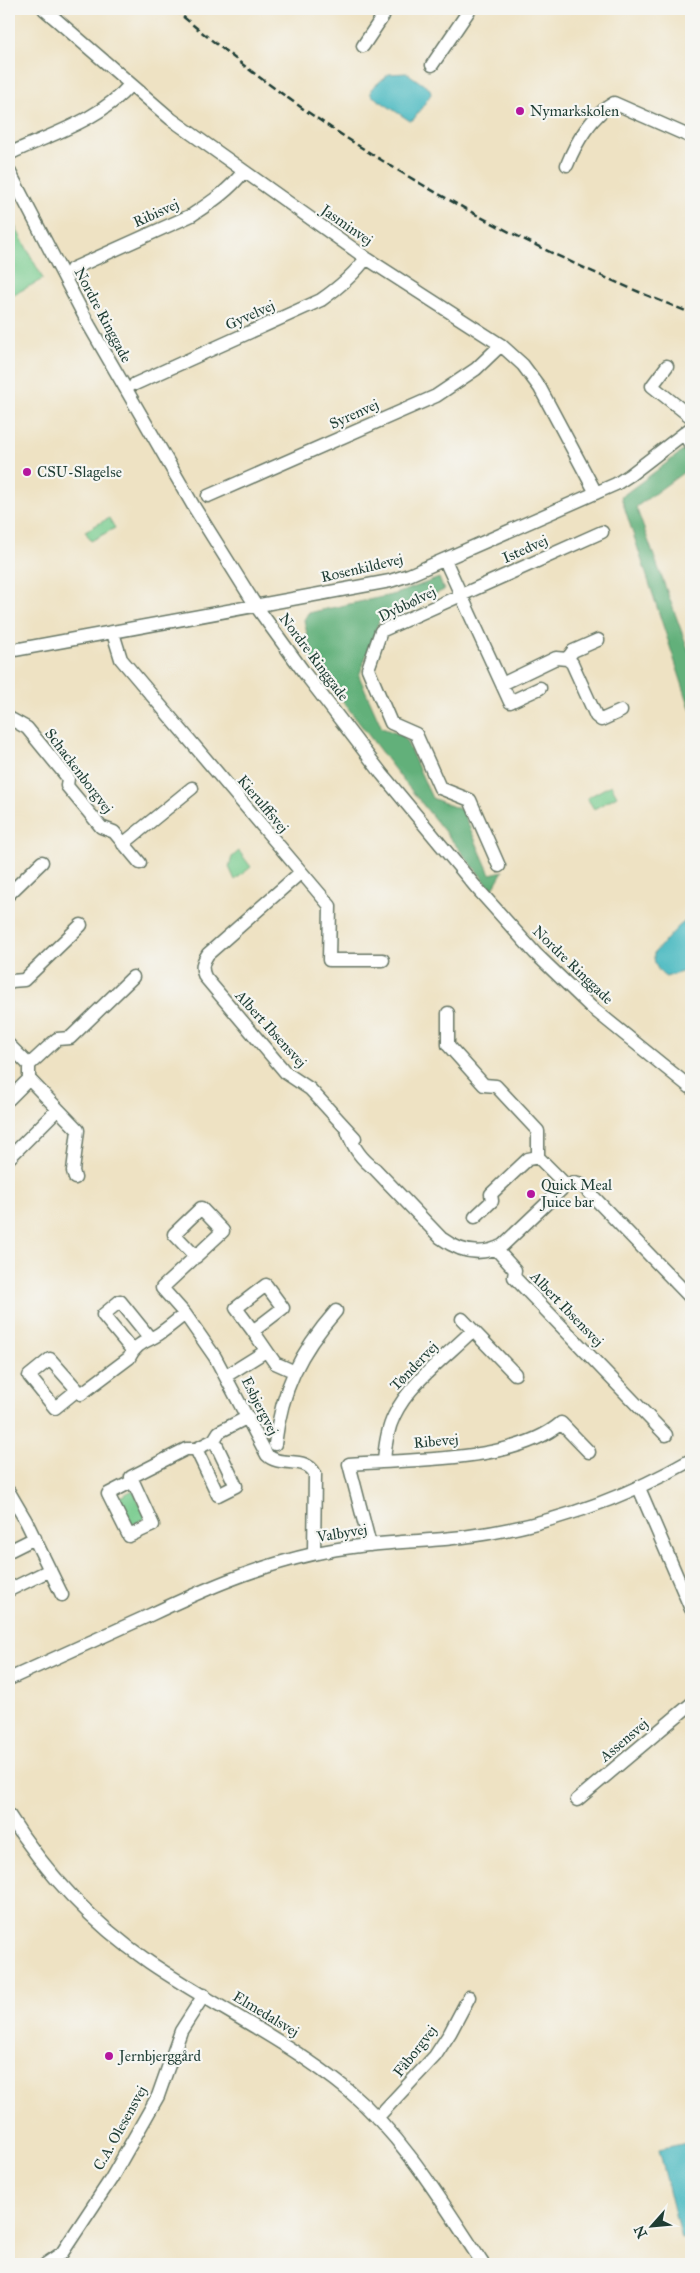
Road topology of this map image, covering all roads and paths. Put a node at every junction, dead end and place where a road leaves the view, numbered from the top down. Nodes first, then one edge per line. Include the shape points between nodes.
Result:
1 (44, 9) edge
2 (385, 9) edge
3 (470, 9) edge
4 (363, 46) dead end
5 (432, 65) dead end
6 (130, 85) junction
7 (691, 137) edge
8 (10, 153) dead end
9 (567, 165) dead end
10 (9, 171) edge
11 (243, 172) junction
12 (366, 258) junction
13 (72, 269) dead end
14 (501, 345) junction
15 (667, 366) dead end
16 (135, 384) dead end
17 (691, 417) edge
18 (688, 431) edge
19 (691, 445) edge
20 (596, 493) junction
21 (208, 496) dead end
22 (602, 532) dead end
23 (445, 560) junction
24 (461, 596) junction
25 (256, 606) junction
26 (113, 633) junction
27 (598, 640) dead end
28 (9, 651) edge
29 (567, 660) junction
30 (502, 684) junction
31 (540, 688) dead end
32 (621, 711) dead end
33 (9, 718) edge
34 (192, 788) dead end
35 (123, 844) junction
36 (42, 862) dead end
37 (140, 863) dead end
38 (499, 866) dead end
39 (300, 873) junction
40 (9, 894) edge
41 (81, 925) dead end
42 (384, 960) dead end
43 (132, 978) dead end
44 (9, 983) edge
45 (448, 1013) dead end
46 (9, 1045) edge
47 (29, 1065) junction
48 (29, 1079) junction
49 (691, 1088) edge
50 (9, 1099) edge
51 (58, 1109) junction
52 (538, 1157) junction
53 (9, 1158) edge
54 (75, 1178) dead end
55 (566, 1185) junction
56 (475, 1217) dead end
57 (496, 1249) junction
58 (196, 1257) dead end
59 (691, 1298) edge
60 (336, 1311) dead end
61 (185, 1314) junction
62 (462, 1319) dead end
63 (473, 1330) junction
64 (253, 1331) dead end
65 (149, 1337) junction
66 (132, 1350) junction
67 (266, 1351) junction
68 (292, 1371) junction
69 (515, 1374) dead end
70 (226, 1376) junction
71 (76, 1391) dead end
72 (248, 1418) junction
73 (666, 1436) dead end
74 (214, 1440) junction
75 (275, 1444) dead end
76 (196, 1449) junction
77 (589, 1452) dead end
78 (691, 1460) edge
79 (384, 1461) junction
80 (133, 1482) dead end
81 (639, 1488) junction
82 (9, 1492) edge
83 (35, 1538) junction
84 (370, 1545) junction
85 (9, 1551) edge
86 (314, 1553) junction
87 (50, 1570) junction
88 (9, 1590) edge
89 (62, 1595) dead end
90 (691, 1609) edge
91 (9, 1679) edge
92 (691, 1704) edge
93 (577, 1800) dead end
94 (9, 1815) edge
95 (204, 1996) junction
96 (469, 1997) dead end
97 (377, 2118) junction
98 (46, 2264) edge
99 (483, 2264) edge

1 - 6 street, Jasminvej
2 - 4 street
3 - 5 street
6 - 8 street via 88,118
6 - 11 street, Jasminvej
7 - 9 street via 614,103 596,117 573,150
10 - 25 street, Nordre Ringgade via 125,390
11 - 12 street, Jasminvej
11 - 13 street, Ribisvej via 210,204 192,215
12 - 14 street, Jasminvej
12 - 16 street, Gyvelvej via 341,285 314,304
14 - 20 street, Jasminvej via 524,365 540,388
14 - 21 street, Syrenvej via 476,369 436,396
15 - 17 street via 652,386
18 - 19 street
18 - 20 street, Rosenkildevej via 630,475
20 - 23 street, Rosenkildevej
22 - 24 street, Istedvej
23 - 24 street
23 - 25 street, Rosenkildevej via 390,581
24 - 30 street
24 - 38 street, Dybbølvej via 381,631 368,669 391,723 416,734 440,788 470,800
25 - 26 street, Rosenkildevej
25 - 49 street, Nordre Ringgade via 382,774 535,953 591,1007
26 - 28 street, Rosenkildevej
26 - 39 street, Kierulffsvej via 121,659
27 - 29 street via 573,652
29 - 30 street via 556,658
29 - 32 street via 572,663 596,716 601,720
30 - 31 street via 510,702
33 - 35 street, Schackenborgvej via 27,728 68,778 67,786 101,827 114,832
34 - 35 street
35 - 37 street, Schackenborgvej
36 - 40 street
39 - 42 street, Kierulffsvej via 330,906 329,960
39 - 57 street, Albert Ibsensvej via 208,954 203,961 205,977 286,1073 310,1090 369,1153 375,1169 441,1238 462,1250
41 - 44 street via 24,980
43 - 47 street via 70,1038 56,1040
45 - 52 street via 448,1045 484,1084 496,1086 538,1130
46 - 47 street
47 - 48 street
48 - 50 street
48 - 51 street
51 - 53 street
51 - 54 street via 78,1130
52 - 55 street
52 - 56 street via 528,1159 491,1194 492,1201
55 - 57 street
55 - 59 street via 582,1185
57 - 73 street, Albert Ibsensvej via 515,1270 514,1277
58 - 61 street, Esbjergvej via 162,1288
60 - 68 street via 317,1332
61 - 65 street via 157,1336
61 - 70 street, Esbjergvej
62 - 63 street
63 - 69 street
63 - 79 street, Tøndervej via 403,1400 387,1436
64 - 67 street
65 - 66 street
65 - 66 street via 120,1301 104,1315
66 - 71 street via 129,1358 81,1394
67 - 68 street via 275,1363
67 - 70 street
68 - 75 street via 278,1416
70 - 72 street, Esbjergvej
72 - 74 street via 219,1432
72 - 86 street, Esbjergvej via 270,1458 308,1465 315,1474
74 - 76 street
74 - 76 street via 236,1486 218,1495
76 - 80 street via 186,1449 131,1476
77 - 79 street, Ribevej via 561,1423 540,1438 506,1448 443,1458
78 - 81 street, Valbyvej
79 - 84 street, Ribevej via 349,1464
81 - 84 street, Valbyvej via 534,1524 464,1537
81 - 90 street
82 - 83 street
83 - 85 street
83 - 87 street
84 - 86 street, Valbyvej
86 - 91 street, Valbyvej via 210,1587
87 - 88 street
87 - 89 street
92 - 93 street, Assensvej
94 - 95 street, Elmedalsvej via 55,1879 84,1911 150,1962
95 - 97 street, Elmedalsvej via 316,2065
95 - 98 street, C.A. Olesensvej via 181,2031 158,2096 111,2179 62,2253
96 - 97 street, Fåborgvej via 435,2056
97 - 99 street, Elmedalsvej via 420,2170

